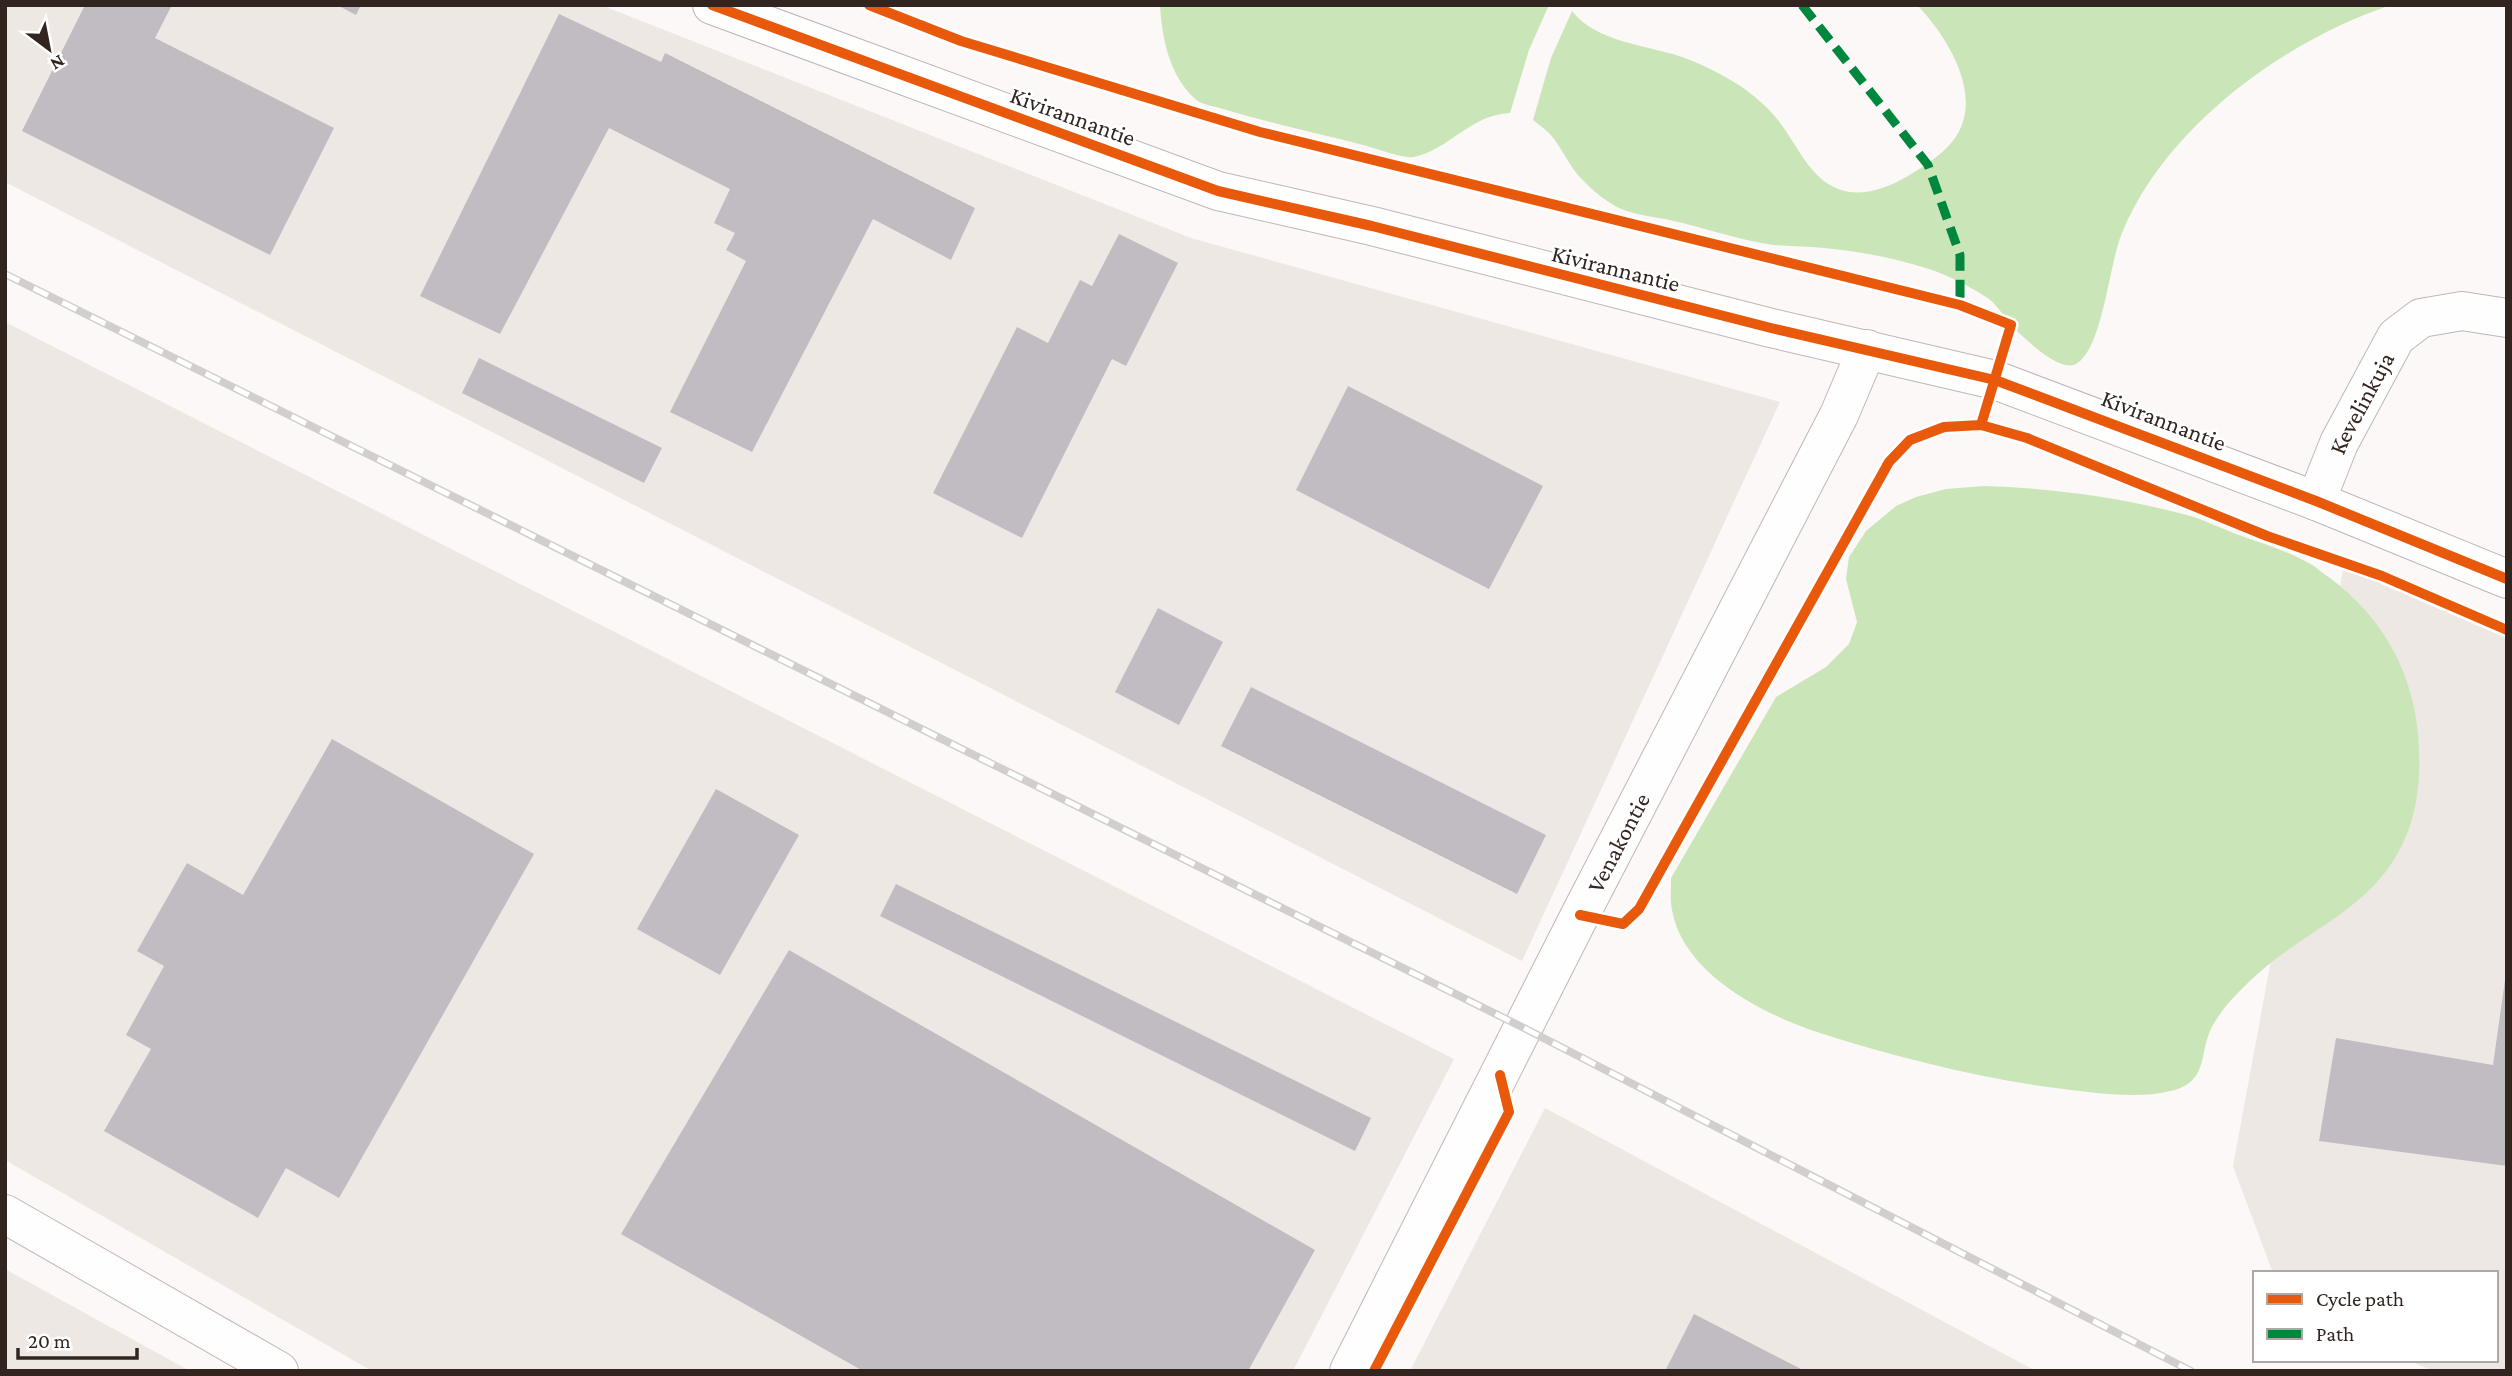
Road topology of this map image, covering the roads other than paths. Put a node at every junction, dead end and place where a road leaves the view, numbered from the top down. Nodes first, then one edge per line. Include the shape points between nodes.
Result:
1 (712, 5) edge
2 (2507, 318) edge
3 (1867, 349) junction
4 (2316, 501) junction
5 (2507, 579) edge
6 (5, 1213) edge
7 (279, 1371) edge
8 (1349, 1371) edge

1 - 3 street, Kivirannantie via 1218,191
2 - 4 street, Kevelinkuja via 2462,312 2421,318 2396,337 2339,443
3 - 4 street, Kivirannantie via 1995,380
3 - 8 street, Venakontie via 1839,415
4 - 5 street, Kivirannantie
6 - 7 street

